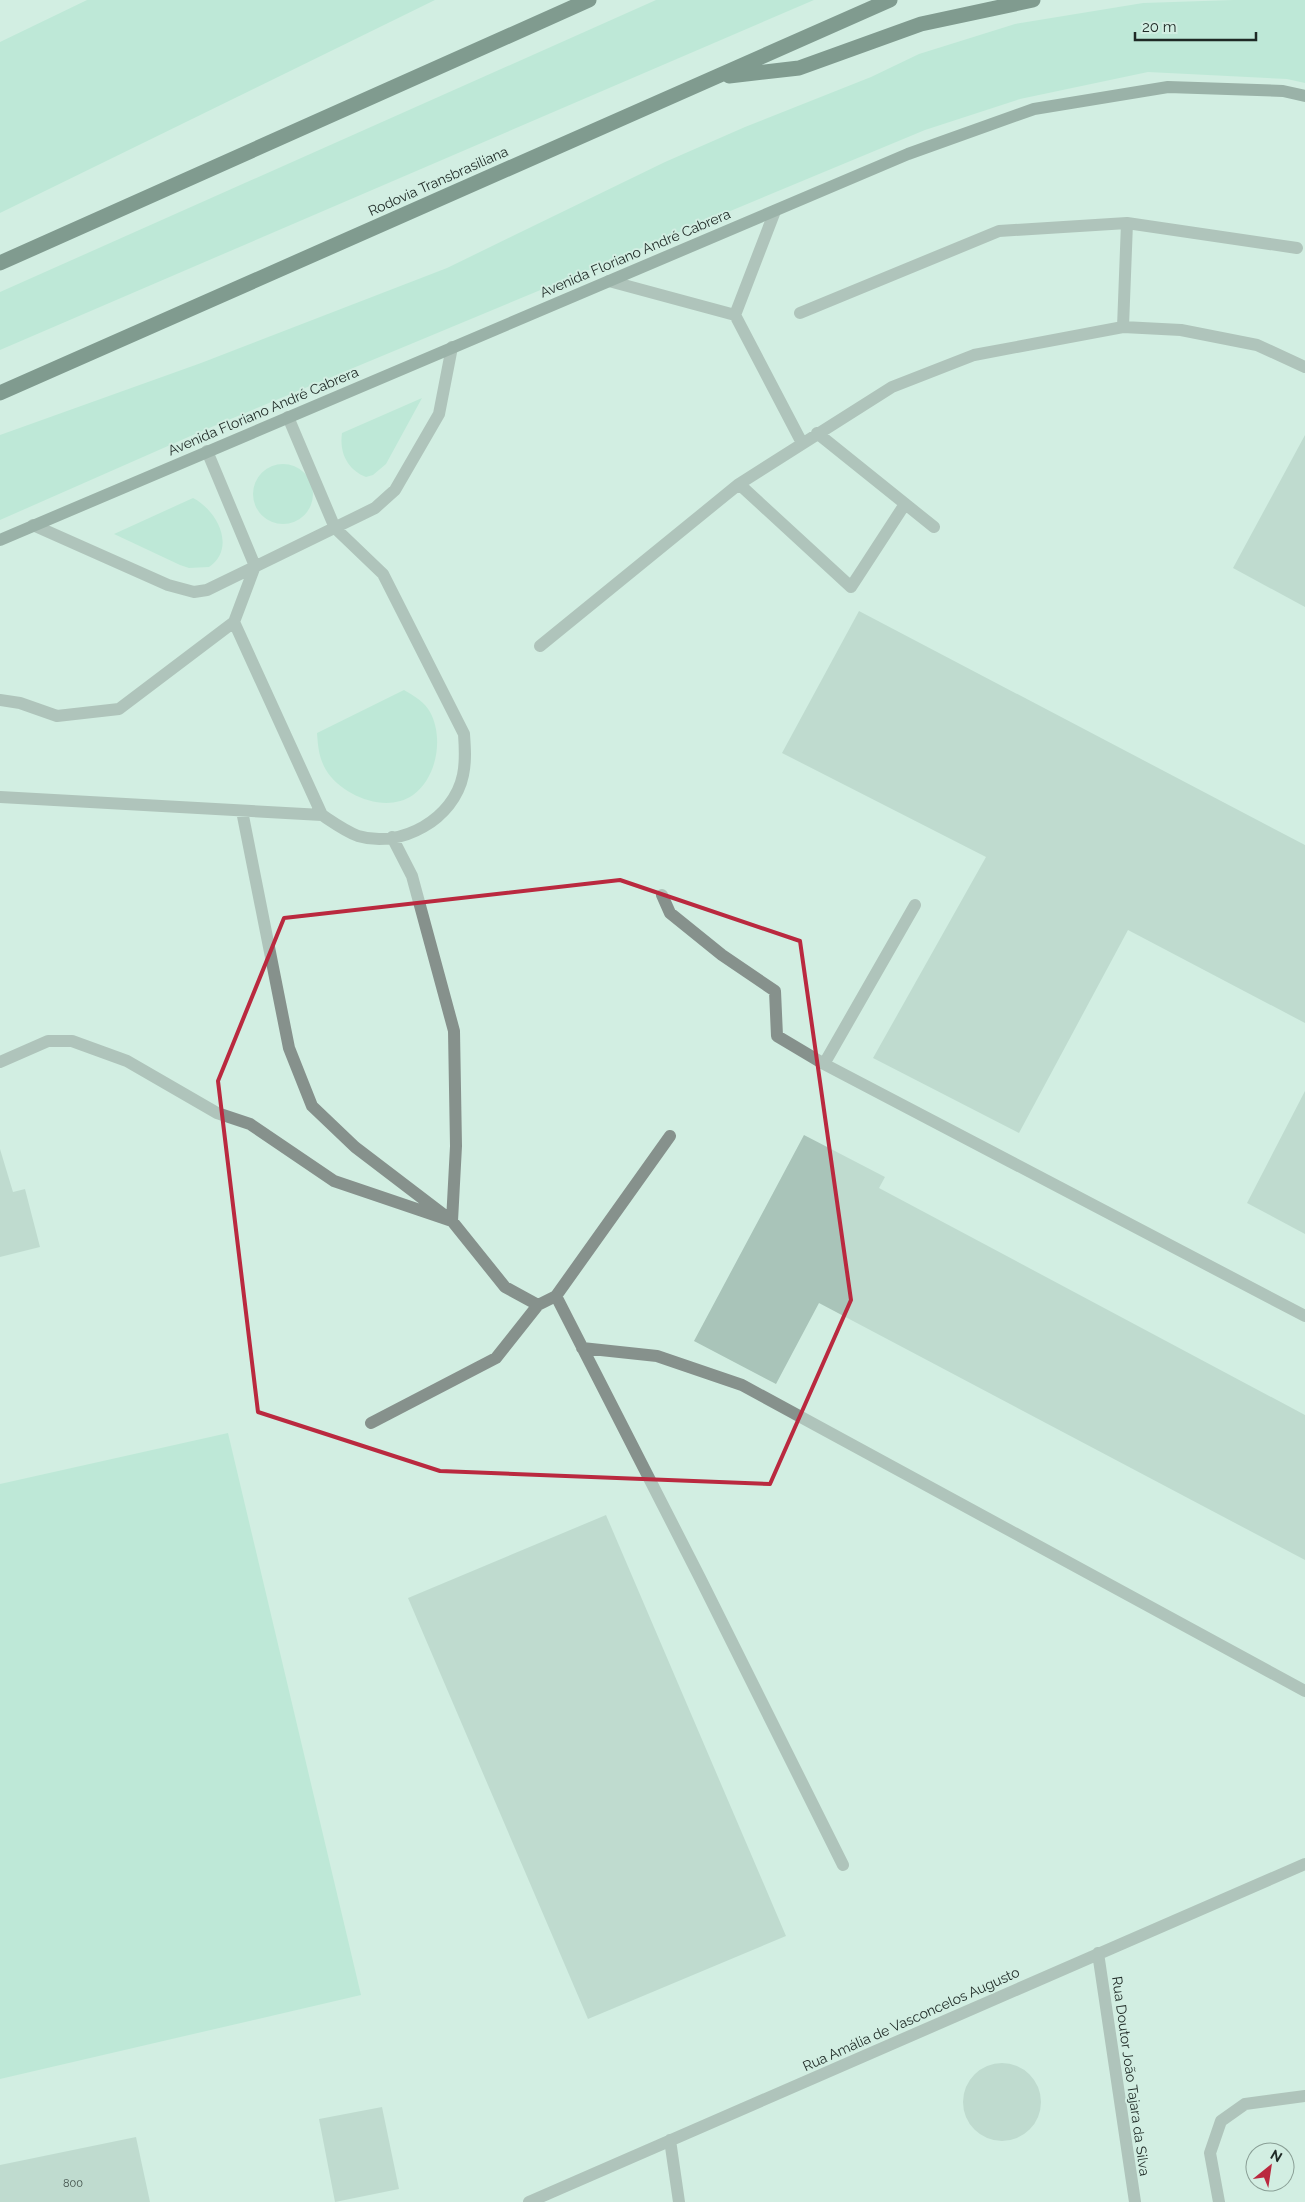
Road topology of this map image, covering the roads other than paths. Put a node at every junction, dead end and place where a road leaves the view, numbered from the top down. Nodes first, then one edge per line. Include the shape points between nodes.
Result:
1 (589, 0) edge
2 (890, 0) edge
3 (1033, 0) edge
4 (713, 78) junction
5 (1305, 96) edge
6 (775, 210) junction
7 (1127, 222) junction
8 (1297, 248) dead end
9 (0, 263) edge
10 (609, 281) junction
11 (800, 313) dead end
12 (735, 315) junction
13 (1123, 327) junction
14 (452, 347) junction
15 (1305, 367) edge
16 (0, 393) edge
17 (288, 417) junction
18 (817, 433) junction
19 (802, 443) junction
20 (207, 452) junction
21 (739, 484) junction
22 (905, 504) junction
23 (33, 525) junction
24 (934, 527) dead end
25 (335, 528) junction
26 (0, 540) edge
27 (255, 566) junction
28 (234, 622) junction
29 (540, 646) dead end
30 (0, 700) edge
31 (0, 797) edge
32 (242, 810) junction
33 (322, 815) junction
34 (392, 837) junction
35 (662, 895) dead end
36 (915, 904) dead end
37 (0, 1062) edge
38 (824, 1064) junction
39 (670, 1136) dead end
40 (452, 1221) junction
41 (556, 1296) junction
42 (538, 1305) junction
43 (1305, 1316) edge
44 (582, 1348) junction
45 (371, 1423) dead end
46 (1305, 1691) edge
47 (1305, 1864) edge
48 (843, 1865) dead end
49 (1098, 1953) junction
50 (1305, 2096) edge
51 (670, 2140) junction
52 (529, 2202) edge
53 (679, 2202) edge
54 (1134, 2202) edge
55 (1219, 2202) edge

1 - 9 highway
2 - 4 highway, Rodovia Transbrasiliana
3 - 4 highway via 921,24 799,68
4 - 16 highway, Rodovia Transbrasiliana
5 - 6 main road, Avenida Floriano André Cabrera via 1283,91 1168,87 1034,109 908,154
6 - 10 main road, Avenida Floriano André Cabrera
6 - 12 street
7 - 8 street
7 - 11 street via 999,231
7 - 13 street
10 - 12 street
10 - 14 main road, Avenida Floriano André Cabrera
12 - 19 street
13 - 15 street via 1181,330 1257,344
13 - 18 street via 974,355 892,387
14 - 17 main road, Avenida Floriano André Cabrera
14 - 25 street via 439,414 395,490 375,508
17 - 20 main road, Avenida Floriano André Cabrera
17 - 25 street
18 - 19 street
18 - 22 street
19 - 21 street
20 - 23 main road, Avenida Floriano André Cabrera
20 - 27 street
21 - 22 street via 850,587
21 - 29 street
22 - 24 street
23 - 26 main road, Avenida Floriano André Cabrera
23 - 27 street via 168,585 194,592 207,590
25 - 27 street
25 - 34 street via 383,574 464,734 466,756 463,777 454,797 424,828
27 - 28 street
28 - 30 street via 119,709 57,716 20,703
28 - 33 street
31 - 32 street
32 - 33 street
32 - 40 street via 289,1048 312,1106 355,1147
33 - 34 street via 339,828 360,836
34 - 40 street via 412,876 454,1031 456,1146
35 - 38 street via 670,913 722,955 775,991 778,1036
36 - 38 street
37 - 40 street via 48,1041 72,1041 127,1061 218,1113 250,1124 334,1181
38 - 43 street
39 - 41 street
40 - 42 street via 505,1287
41 - 42 street
41 - 44 street
42 - 45 street via 496,1358
44 - 46 street via 658,1356 742,1385
44 - 48 street
47 - 49 street, Rua Amália de Vasconcelos Augusto
49 - 51 street, Rua Amália de Vasconcelos Augusto
49 - 54 street, Rua Doutor João Tajara da Silva
50 - 55 street via 1245,2104 1221,2121 1210,2153
51 - 52 street, Rua Amália de Vasconcelos Augusto
51 - 53 street

